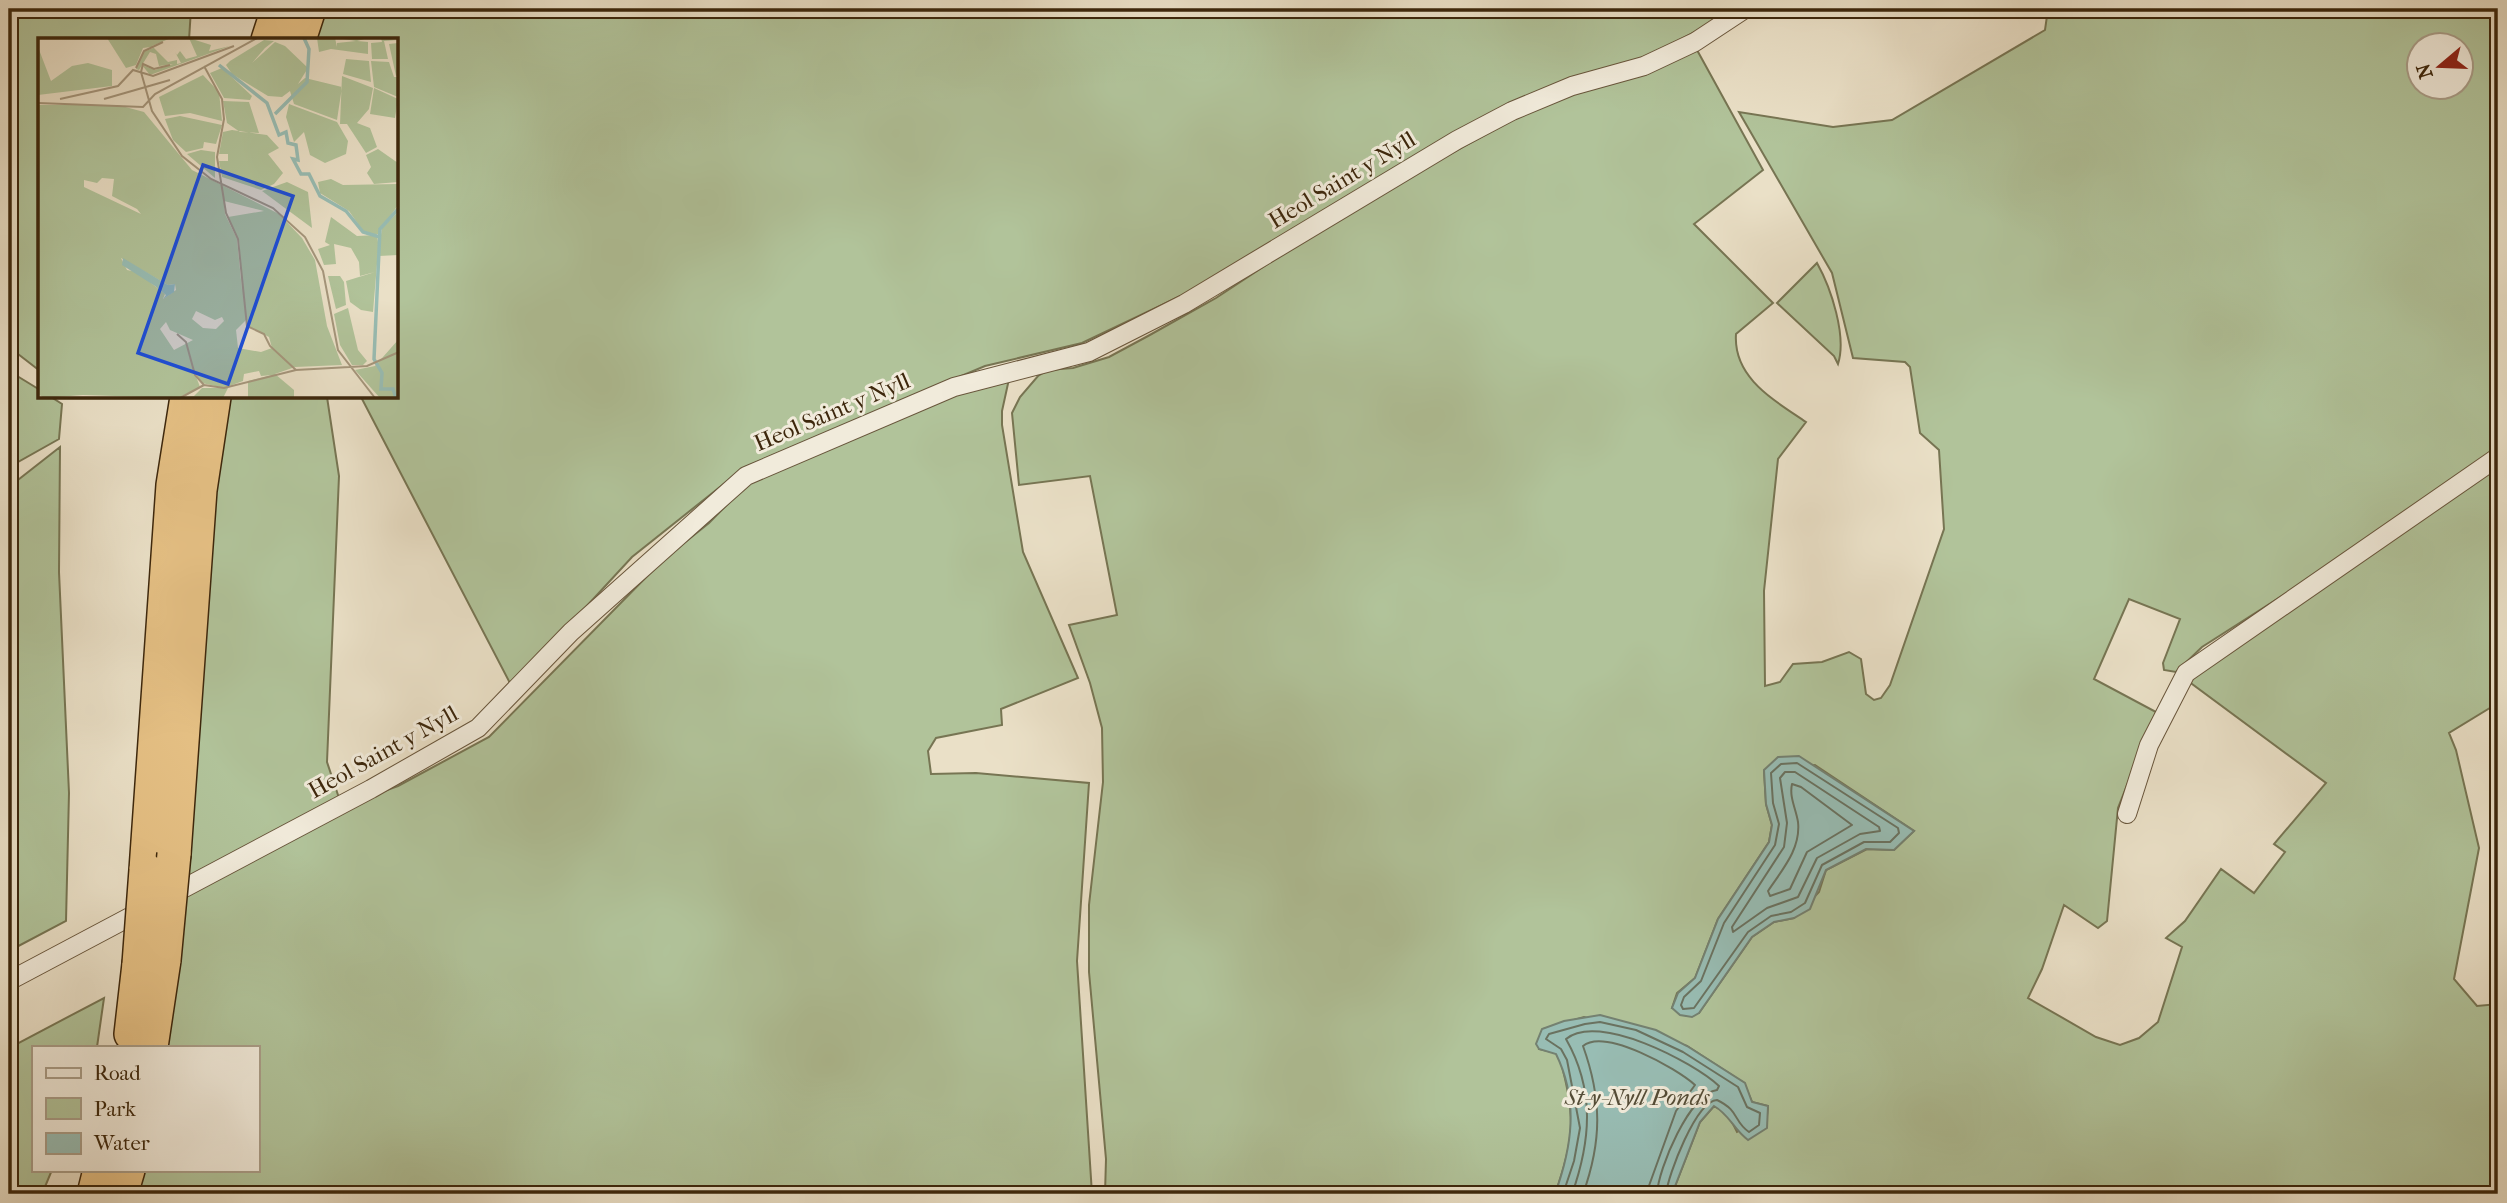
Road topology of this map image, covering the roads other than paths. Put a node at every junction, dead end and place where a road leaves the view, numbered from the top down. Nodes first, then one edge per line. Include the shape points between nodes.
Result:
1 (278, 9) edge
2 (309, 9) edge
3 (1745, 9) edge
4 (269, 38) edge
5 (300, 38) edge
6 (187, 399) edge
7 (214, 399) edge
8 (2498, 457) edge
9 (2127, 814) dead end
10 (151, 962) junction
11 (9, 981) edge
12 (129, 1046) edge
13 (151, 1046) edge
14 (99, 1172) edge
15 (127, 1172) edge
16 (93, 1194) edge
17 (121, 1194) edge

1 - 4 highway
2 - 5 highway
3 - 11 street, Heol Saint y Nyll via 1695,42 1644,66 1572,86 1512,110 1184,304 1089,352 954,387 746,476 571,632 478,727 371,789
6 - 10 highway, bridge via 173,485 146,870
7 - 10 highway, bridge via 200,490 174,854
8 - 9 street via 2186,673 2149,745
10 - 12 highway
10 - 13 highway
14 - 16 highway
15 - 17 highway

